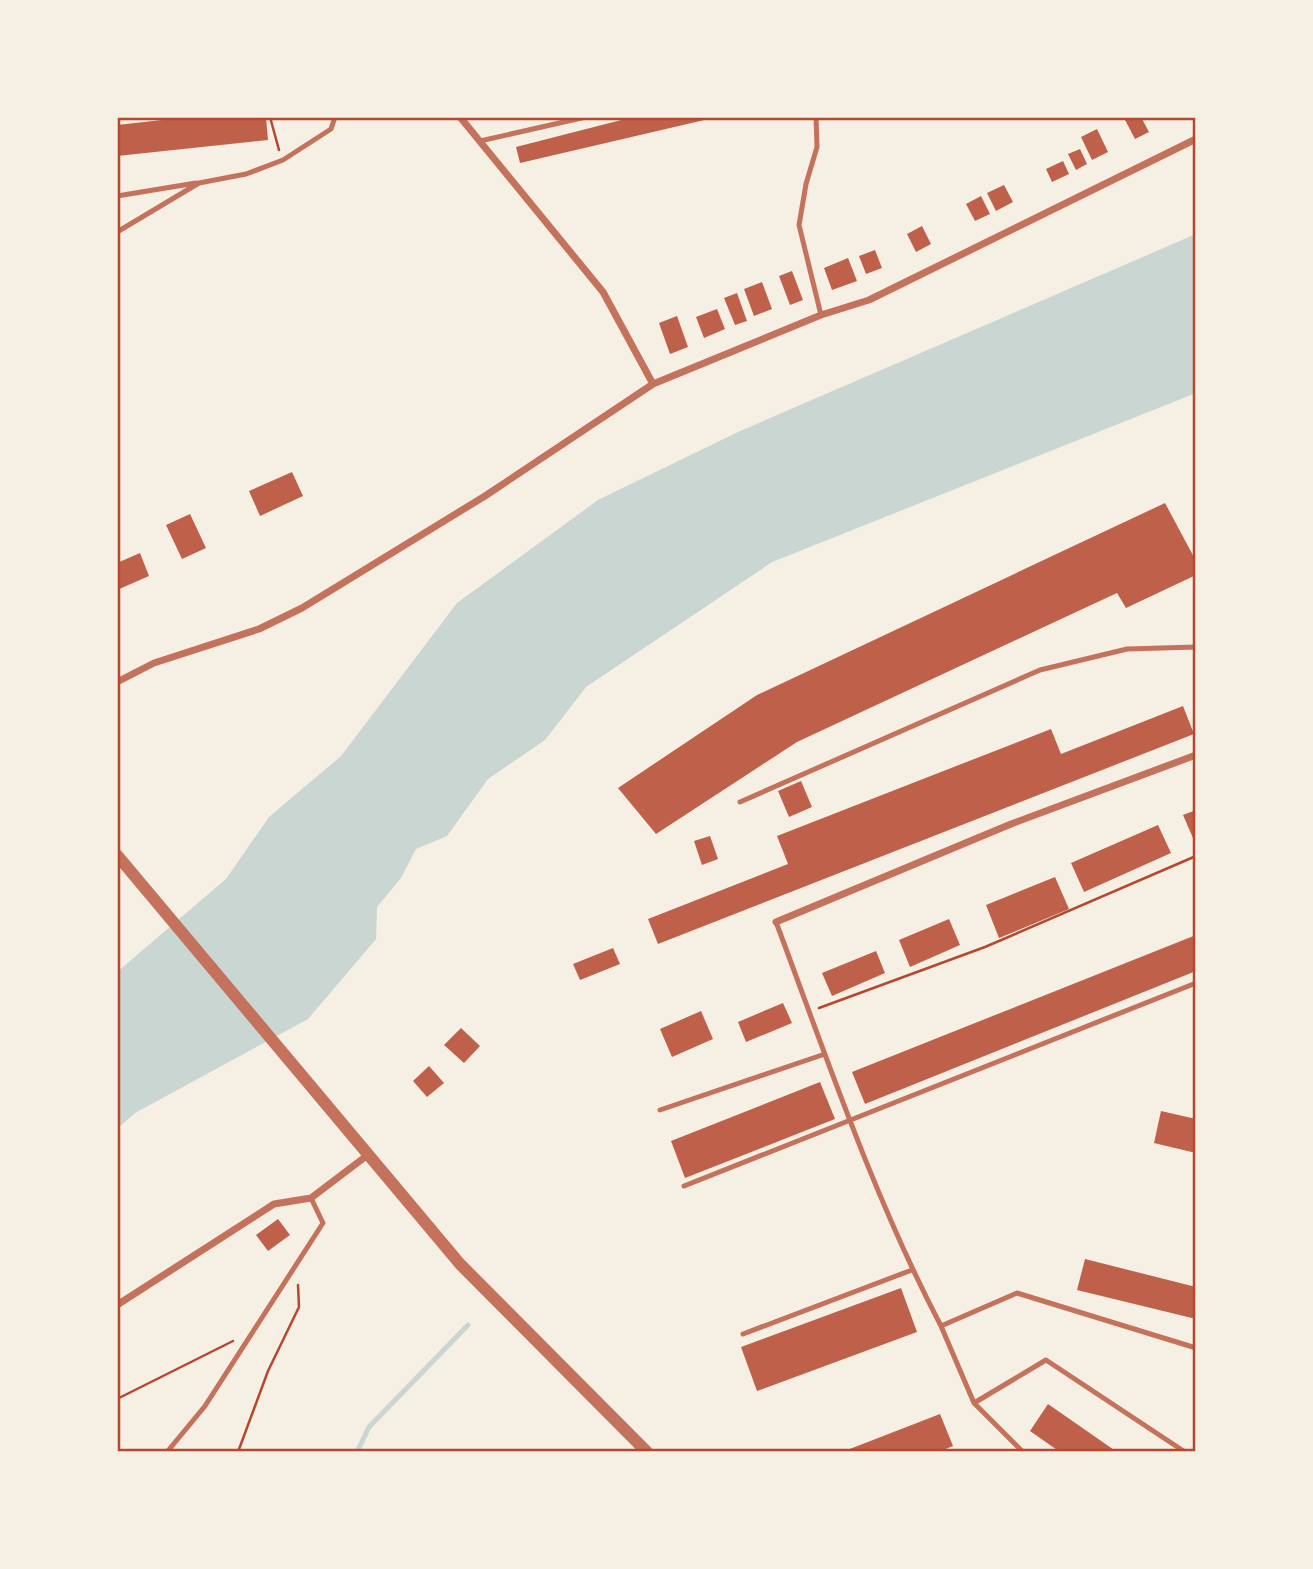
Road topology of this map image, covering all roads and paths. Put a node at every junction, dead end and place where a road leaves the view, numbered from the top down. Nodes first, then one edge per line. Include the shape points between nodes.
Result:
1 (270, 117) edge
2 (335, 117) edge
3 (460, 117) edge
4 (586, 117) edge
5 (816, 117) edge
6 (1196, 139) edge
7 (480, 141) junction
8 (283, 160) junction
9 (199, 183) junction
10 (117, 196) edge
11 (117, 232) edge
12 (821, 315) junction
13 (653, 384) junction
14 (1196, 647) edge
15 (117, 682) edge
16 (1196, 755) edge
17 (740, 802) dead end
18 (117, 855) edge
19 (1196, 856) edge
20 (776, 922) joint
21 (1196, 984) edge
22 (809, 1012) junction
23 (825, 1054) junction
24 (660, 1110) dead end
25 (848, 1123) junction
26 (370, 1154) junction
27 (684, 1186) dead end
28 (311, 1198) junction
29 (296, 1264) junction
30 (912, 1270) junction
31 (117, 1305) edge
32 (941, 1326) junction
33 (255, 1330) junction
34 (743, 1334) dead end
35 (1196, 1348) edge
36 (117, 1399) edge
37 (974, 1403) junction
38 (167, 1452) edge
39 (238, 1452) edge
40 (647, 1452) edge
41 (1023, 1452) edge
42 (1185, 1452) edge

1 - 8 path
2 - 8 lane via 331,129
3 - 7 street
4 - 7 lane
5 - 12 lane via 817,147 799,225
6 - 12 street via 869,300
7 - 13 street via 603,292
8 - 9 lane via 246,174
9 - 10 lane
9 - 11 lane
12 - 13 street
13 - 15 street via 485,496 302,608 259,629 154,663
14 - 17 lane via 1127,649 1040,670
16 - 20 street via 1011,824
18 - 26 street
19 - 22 path via 985,947
20 - 22 lane
21 - 25 lane
22 - 23 lane
23 - 24 lane
23 - 25 lane
25 - 27 lane
25 - 30 lane
26 - 28 street
26 - 40 street via 460,1264
28 - 29 lane via 323,1223
28 - 31 street via 274,1204
29 - 33 lane
29 - 39 path via 299,1307 268,1371
30 - 32 lane
30 - 34 lane
32 - 35 lane via 1017,1293
32 - 37 lane
33 - 36 path
33 - 38 lane via 205,1406
37 - 41 lane
37 - 42 lane via 1046,1360

